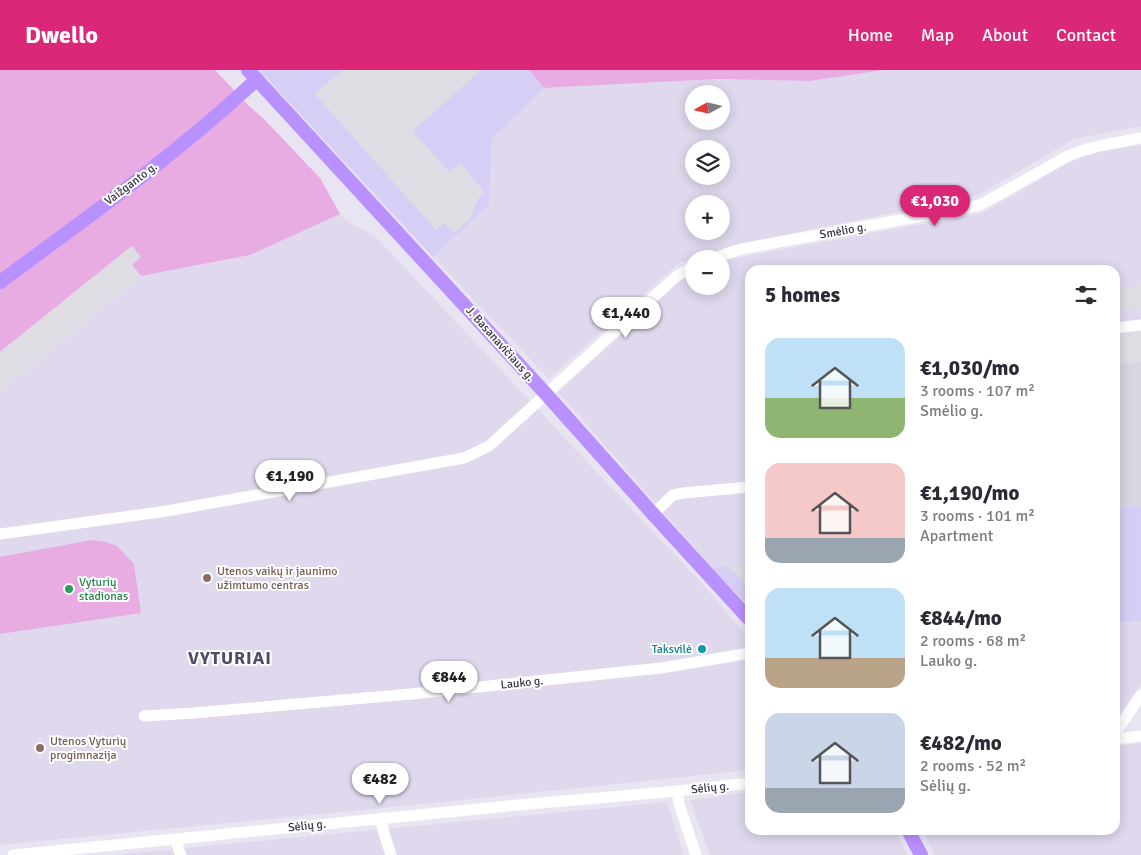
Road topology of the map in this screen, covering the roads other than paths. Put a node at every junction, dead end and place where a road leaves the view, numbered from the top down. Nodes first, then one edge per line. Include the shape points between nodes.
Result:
1 (252, 75) edge
2 (1141, 138) edge
3 (730, 253) edge
4 (685, 271) edge
5 (0, 282) edge
6 (1141, 325) edge
7 (1120, 327) edge
8 (546, 394) junction
9 (745, 487) edge
10 (653, 514) junction
11 (0, 534) edge
12 (745, 615) edge
13 (745, 655) edge
14 (1141, 695) edge
15 (144, 716) dead end
16 (1120, 726) edge
17 (1141, 736) edge
18 (1120, 738) edge
19 (745, 784) edge
20 (677, 791) junction
21 (380, 818) junction
22 (911, 835) edge
23 (176, 839) junction
24 (100, 851) edge
25 (13, 855) edge
26 (181, 855) edge
27 (391, 855) edge
28 (696, 855) edge
29 (921, 855) edge

1 - 5 main road, Vaižganto g. via 170,155
1 - 8 main road, J. Basanavičiaus g.
2 - 3 street, Smėlio g. via 1080,151 980,205
4 - 8 street
6 - 7 street
8 - 10 main road, J. Basanavičiaus g.
8 - 11 street via 489,446 464,458 167,511
9 - 10 street via 674,495
10 - 12 main road, J. Basanavičiaus g.
13 - 15 street, Lauko g. via 661,668 411,694
14 - 16 street
17 - 18 street
19 - 20 street, Sėlių g.
20 - 21 street, Sėlių g.
20 - 28 street
21 - 23 street, Sėlių g.
21 - 27 street
22 - 29 main road
23 - 24 street, Sėlių g.
23 - 26 street
24 - 25 street, Sėlių g.

